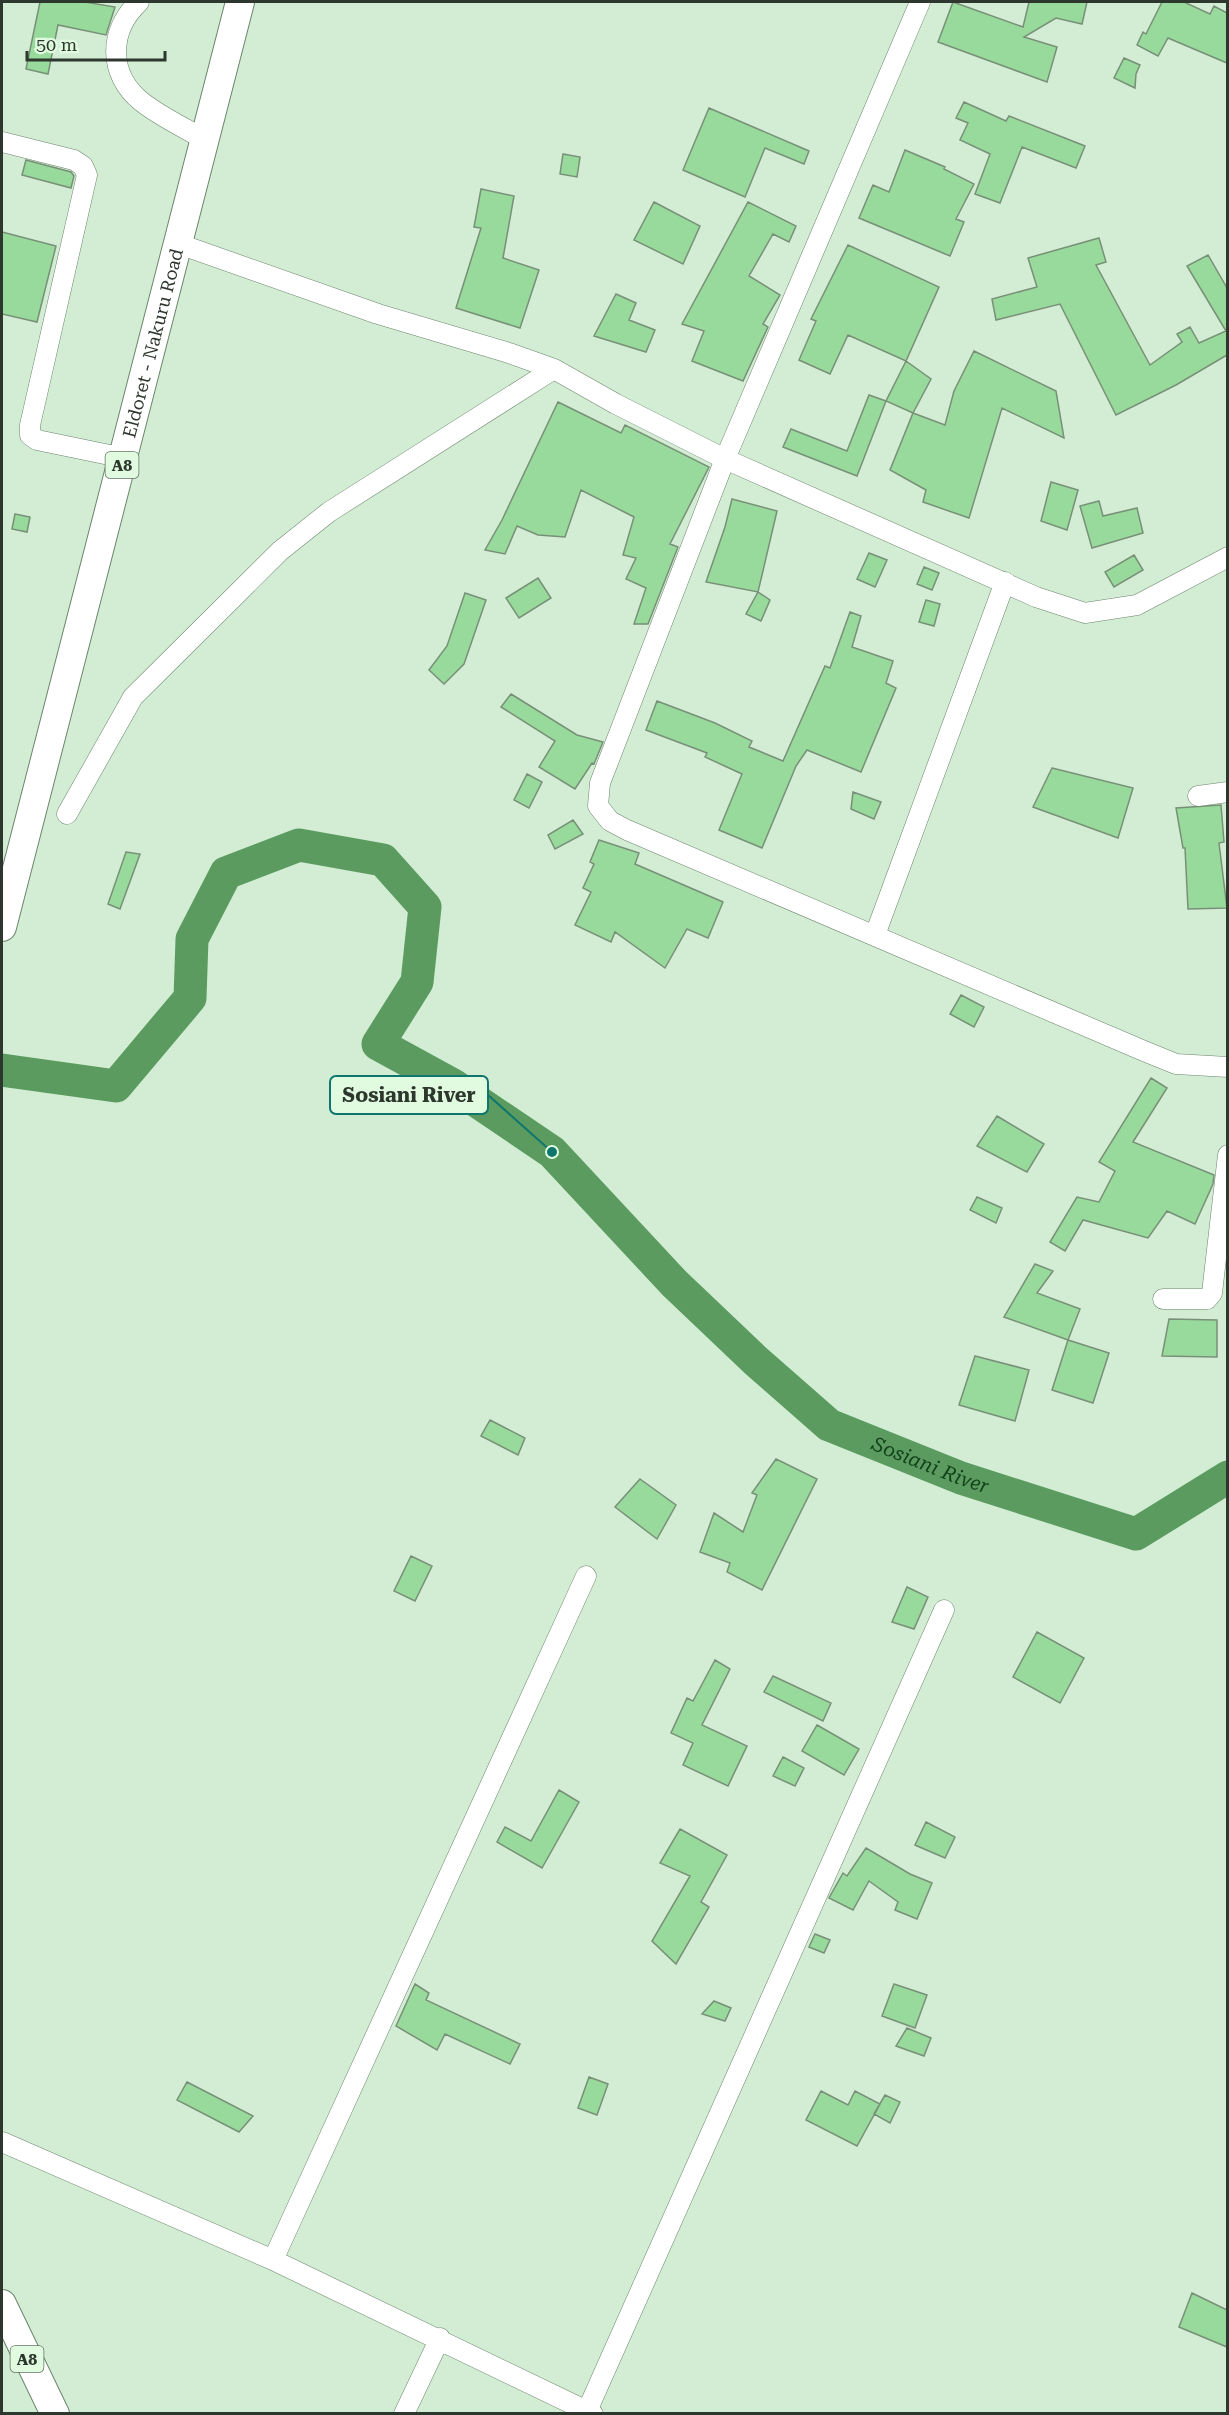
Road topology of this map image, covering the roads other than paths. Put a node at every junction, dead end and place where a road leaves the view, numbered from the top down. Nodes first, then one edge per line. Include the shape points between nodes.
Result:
1 (139, 2) edge
2 (240, 2) edge
3 (920, 2) edge
4 (206, 140) junction
5 (2, 142) edge
6 (179, 244) junction
7 (554, 369) junction
8 (124, 459) junction
9 (725, 459) junction
10 (1227, 557) edge
11 (1005, 582) junction
12 (1227, 792) edge
13 (1198, 796) dead end
14 (68, 814) dead end
15 (2, 927) edge
16 (875, 935) junction
17 (1227, 1067) edge
18 (1227, 1155) edge
19 (1162, 1299) dead end
20 (586, 1576) dead end
21 (944, 1610) dead end
22 (2, 2142) edge
23 (273, 2260) junction
24 (2, 2304) edge
25 (440, 2338) junction
26 (590, 2412) edge
27 (54, 2414) edge
28 (404, 2414) edge

1 - 4 street via 126,14 116,37 119,70 142,102
2 - 4 highway, Eldoret - Nakuru Road / A8
3 - 9 street
4 - 6 highway, Eldoret - Nakuru Road / A8
5 - 8 street via 74,160 83,166 87,176 30,435 37,440
6 - 7 street via 378,314
6 - 8 highway, Eldoret - Nakuru Road / A8
7 - 9 street
7 - 14 street via 328,512 280,550 133,697
8 - 15 highway, Eldoret - Nakuru Road / A8
9 - 11 street
9 - 16 street via 600,783 598,806 618,826
10 - 11 street via 1137,605 1104,612 1085,613
11 - 16 street
12 - 13 street
16 - 17 street via 1176,1064
18 - 19 street via 1212,1293 1207,1299
20 - 23 street
21 - 26 street
22 - 23 street
23 - 25 street
24 - 27 highway, A8
25 - 26 street
25 - 28 street

